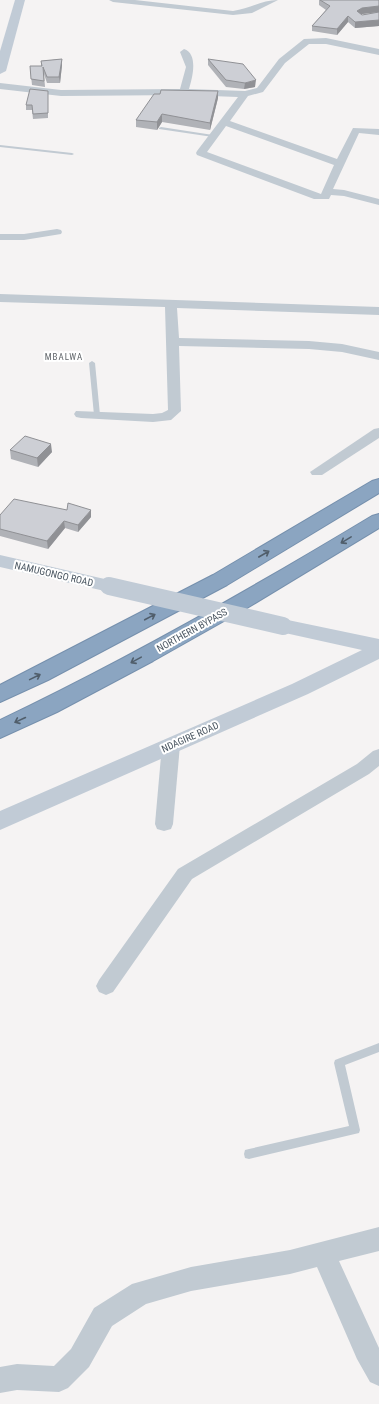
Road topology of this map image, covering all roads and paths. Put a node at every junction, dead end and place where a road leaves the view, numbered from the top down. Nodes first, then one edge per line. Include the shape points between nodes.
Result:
1 (20, 0) edge
2 (113, 0) edge
3 (274, 0) edge
4 (222, 3) dead end
5 (241, 12) junction
6 (184, 52) dead end
7 (379, 52) edge
8 (0, 71) edge
9 (0, 86) edge
10 (184, 92) junction
11 (245, 94) junction
12 (223, 122) junction
13 (161, 128) dead end
14 (379, 132) edge
15 (213, 136) junction
16 (0, 146) edge
17 (72, 154) dead end
18 (340, 164) junction
19 (327, 192) junction
20 (379, 202) edge
21 (57, 232) dead end
22 (0, 237) edge
23 (0, 298) edge
24 (171, 304) junction
25 (379, 311) edge
26 (174, 342) junction
27 (379, 356) edge
28 (92, 363) dead end
29 (81, 414) dead end
30 (97, 415) junction
31 (379, 432) edge
32 (317, 472) dead end
33 (379, 485) edge
34 (379, 520) edge
35 (0, 561) edge
36 (379, 646) edge
37 (379, 650) edge
38 (0, 694) edge
39 (0, 730) edge
40 (171, 745) junction
41 (379, 756) edge
42 (0, 820) edge
43 (164, 824) dead end
44 (106, 986) dead end
45 (379, 1047) edge
46 (249, 1154) dead end
47 (379, 1238) edge
48 (323, 1254) junction
49 (379, 1373) edge
50 (0, 1380) edge

1 - 8 street
2 - 5 street via 215,12
3 - 5 street via 259,8
4 - 5 street
6 - 10 street via 190,67
7 - 11 street via 326,41 307,41 282,61 260,90
9 - 10 street via 61,93
10 - 11 street
11 - 12 street
12 - 15 street
12 - 18 street
13 - 15 lane
14 - 18 street via 356,130
15 - 19 street via 201,151 202,154 318,197 325,197
16 - 17 lane
18 - 19 street
19 - 20 street via 344,193
21 - 22 street via 24,237
23 - 24 street
24 - 25 street
24 - 26 street
26 - 27 street via 309,344
26 - 30 street via 174,411 166,417 153,418
28 - 30 lane
29 - 30 street
31 - 32 street
38 -> 33 highway via 220,580
34 -> 39 highway, NORTHERN BYPASS via 265,590 62,701
35 - 36 street, NAMUGONGO ROAD, bridge
37 - 40 street, NDAGIRE ROAD via 300,689
40 - 42 street, NDAGIRE ROAD
40 - 43 street
41 - 44 street via 363,769 185,874
45 - 46 lane via 339,1063 354,1130
47 - 48 street
48 - 49 street
48 - 50 street via 191,1279 141,1293 104,1317 80,1358 59,1379 17,1377

